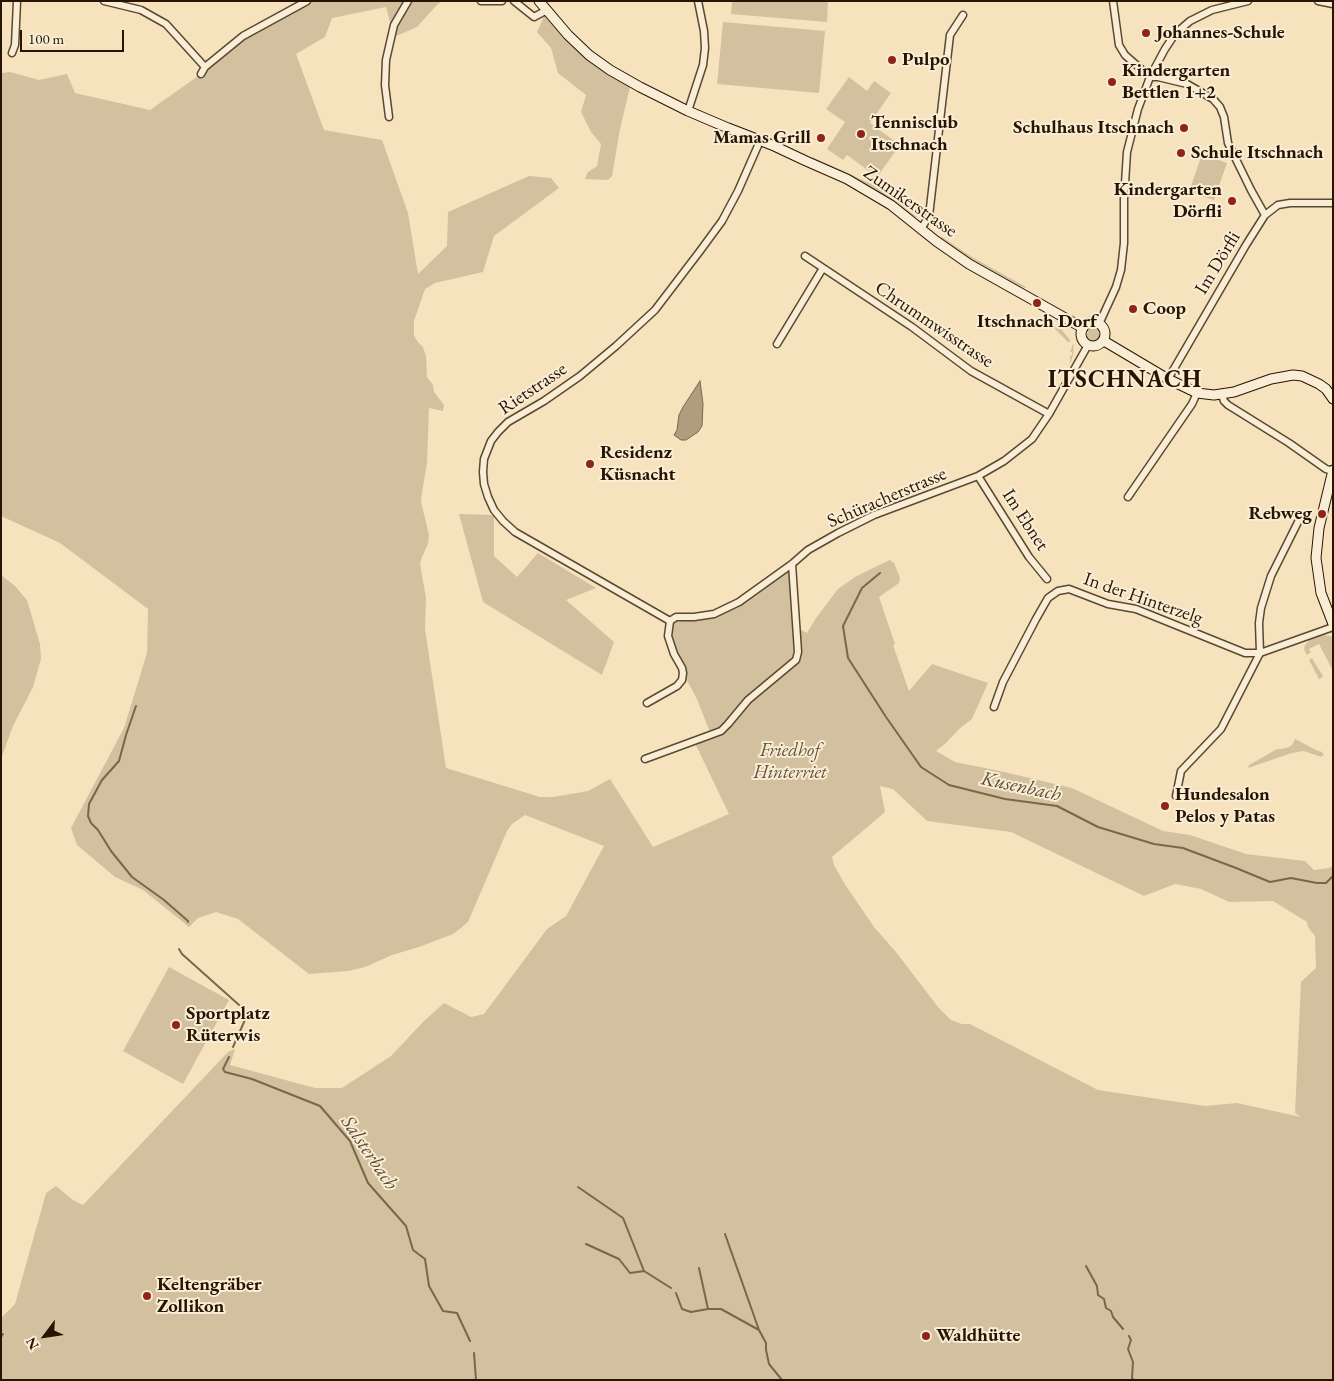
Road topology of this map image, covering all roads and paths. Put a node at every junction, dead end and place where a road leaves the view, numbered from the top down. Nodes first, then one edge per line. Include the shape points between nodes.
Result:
1 (17, 1) edge
2 (104, 1) edge
3 (307, 1) edge
4 (408, 1) edge
5 (481, 1) edge
6 (502, 1) edge
7 (514, 1) edge
8 (539, 1) edge
9 (698, 1) edge
10 (1113, 1) edge
11 (1248, 1) edge
12 (1318, 1) edge
13 (1333, 4) edge
14 (547, 10) junction
15 (963, 15) dead end
16 (12, 53) dead end
17 (205, 67) junction
18 (201, 74) dead end
19 (1150, 77) junction
20 (688, 111) junction
21 (388, 117) dead end
22 (760, 141) junction
23 (1333, 202) edge
24 (1266, 215) junction
25 (921, 229) junction
26 (805, 256) dead end
27 (824, 268) junction
28 (1099, 324) junction
29 (1083, 328) junction
30 (1104, 340) junction
31 (777, 344) dead end
32 (1088, 345) junction
33 (1168, 379) junction
34 (1197, 393) junction
35 (1222, 395) junction
36 (1333, 399) edge
37 (1049, 414) junction
38 (1333, 471) edge
39 (978, 476) junction
40 (1128, 497) dead end
41 (1299, 520) dead end
42 (792, 564) junction
43 (1047, 579) dead end
44 (670, 621) junction
45 (1333, 626) edge
46 (1260, 653) junction
47 (647, 703) dead end
48 (994, 707) dead end
49 (645, 759) dead end
50 (1176, 796) dead end

1 - 16 street
2 - 17 street via 141,10 166,24
3 - 17 street via 243,36
4 - 21 street via 394,24 386,60
5 - 6 street
7 - 14 street via 534,18
8 - 14 main road, Zumikerstrasse
9 - 20 street via 705,48
10 - 19 street via 1119,46
11 - 19 street via 1212,10 1190,21 1170,41
12 - 13 street
14 - 20 main road, Zumikerstrasse via 589,55 632,83
15 - 25 street via 950,35 929,216
17 - 18 street
19 - 24 street via 1187,84 1213,98 1224,117 1228,143
19 - 28 street via 1127,152 1121,270
20 - 22 main road, Zumikerstrasse
22 - 25 main road, Zumikerstrasse via 847,178 891,205
22 - 44 street, Rietstrasse via 722,221 655,310 580,376 508,422 491,441 483,472 494,510 515,532
23 - 24 street via 1278,205
24 - 33 street, Im Dörfli
25 - 29 main road, Zumikerstrasse via 969,264
26 - 27 street, Chrummwisstrasse
27 - 31 street
27 - 37 street, Chrummwisstrasse via 971,371
28 - 29 main road via 1090,323
28 - 30 main road via 1105,331
29 - 32 main road via 1082,338
30 - 32 main road via 1096,346
30 - 33 main road
32 - 37 street, Schüracherstrasse
33 - 34 main road
34 - 35 main road
34 - 40 street
35 - 36 main road via 1293,375 1319,384
35 - 38 street via 1228,405
37 - 39 street, Schüracherstrasse via 1032,439
38 - 45 main road via 1319,528 1316,558 1323,600
39 - 42 street, Schüracherstrasse via 874,515 808,550
39 - 43 street, Im Ebnet
41 - 46 street via 1271,576 1259,623
42 - 44 street, Schüracherstrasse via 739,602 714,614 676,617
42 - 49 street via 796,660 748,700 721,731
44 - 47 street via 668,636 682,668 682,680 678,686
45 - 46 street
46 - 48 street, In der Hinterzelg via 1245,654 1136,609 1108,604 1069,589 1058,591 1048,598 1036,619 1003,682
46 - 50 street via 1221,729 1181,771

